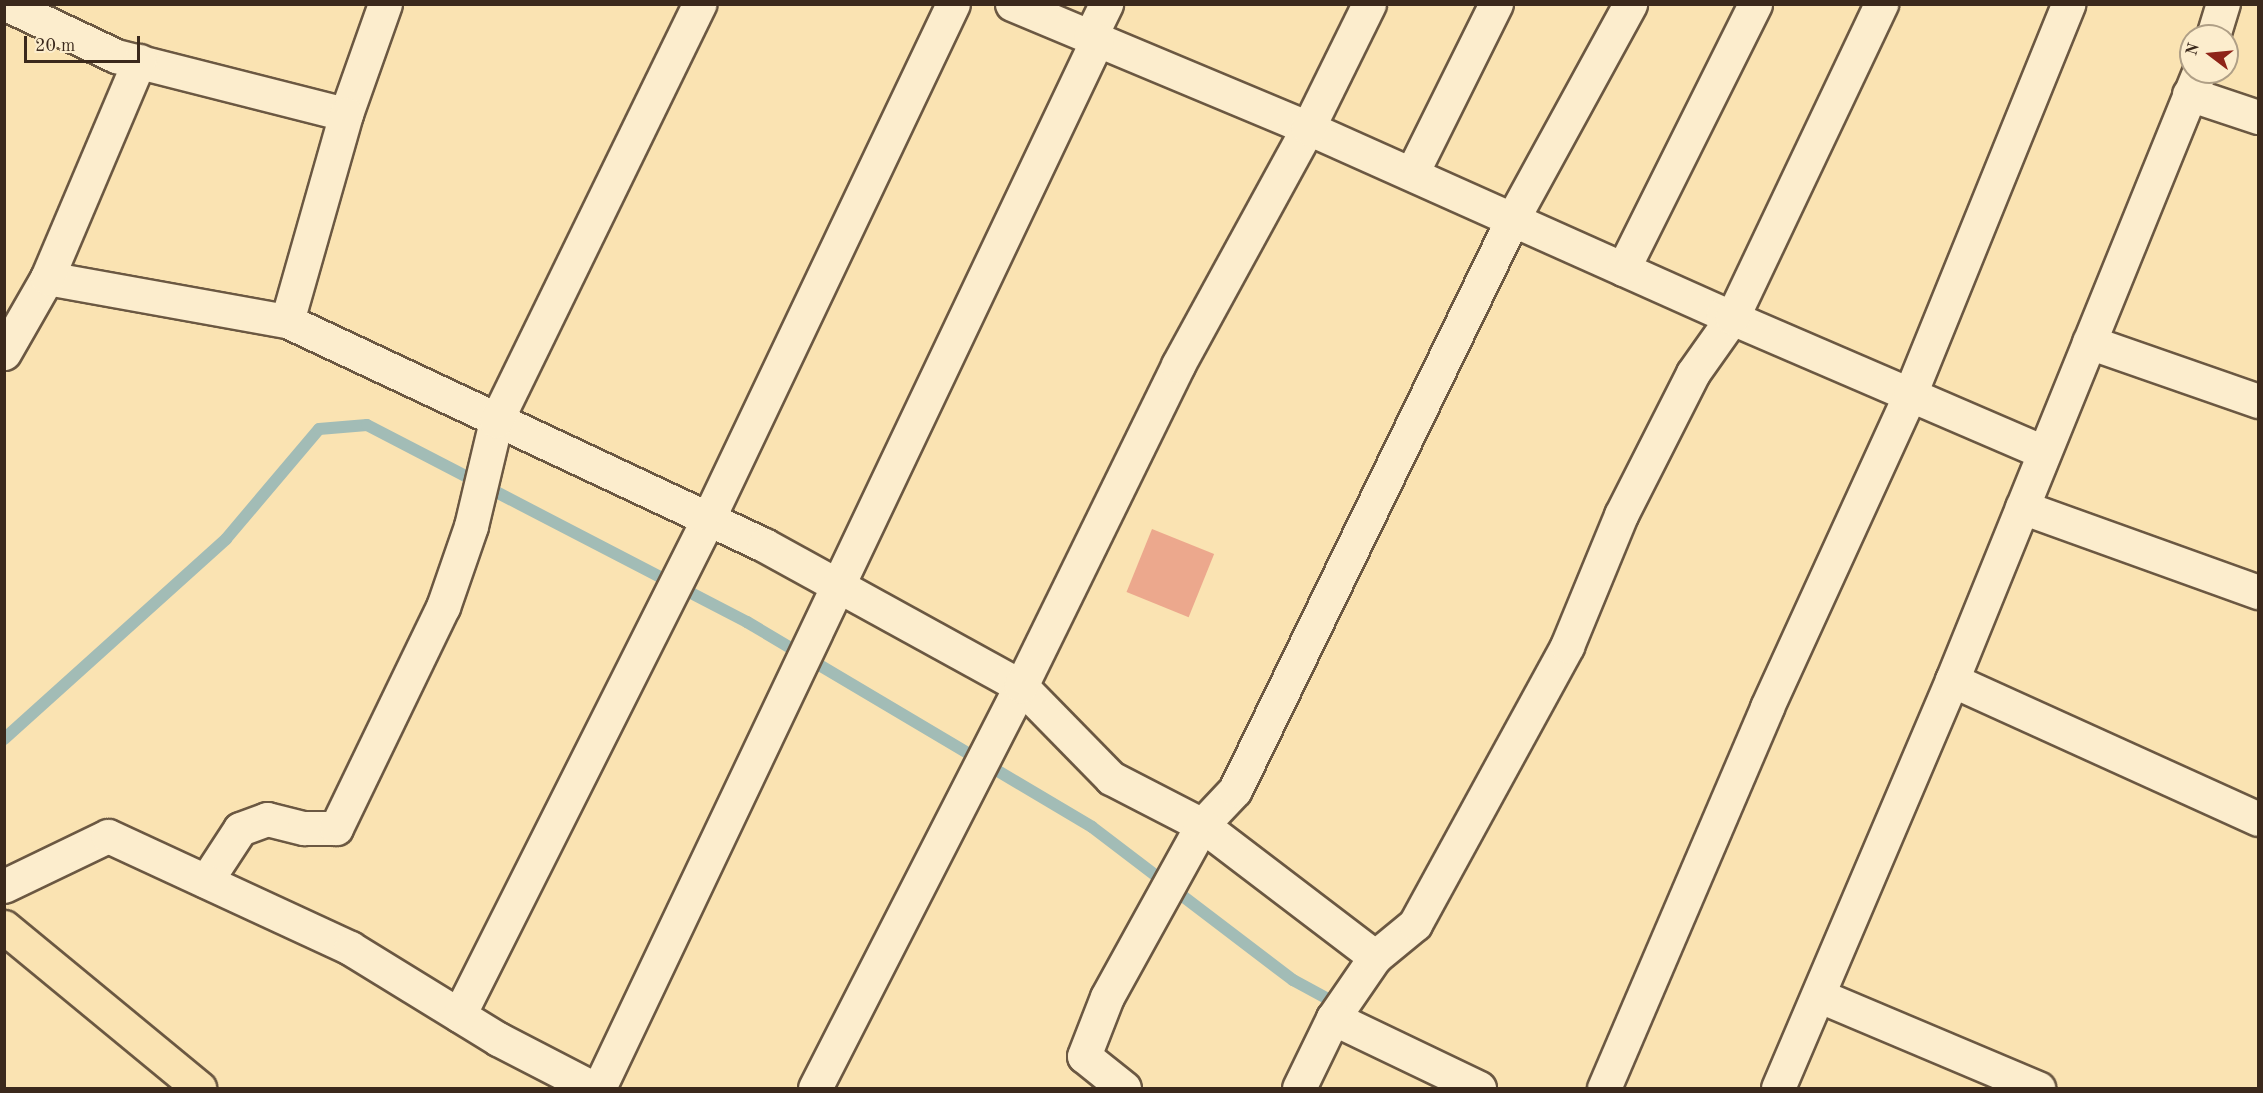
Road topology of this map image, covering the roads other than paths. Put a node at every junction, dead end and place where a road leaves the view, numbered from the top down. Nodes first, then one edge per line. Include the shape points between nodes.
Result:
1 (6, 4) edge
2 (385, 4) edge
3 (699, 4) edge
4 (953, 4) edge
5 (1012, 4) edge
6 (1106, 4) edge
7 (1369, 4) edge
8 (1496, 4) edge
9 (1630, 4) edge
10 (1755, 4) edge
11 (1881, 4) edge
12 (2068, 4) edge
13 (2223, 4) edge
14 (2217, 24) edge
15 (1093, 38) junction
16 (139, 61) junction
17 (2194, 84) edge
18 (2196, 84) edge
19 (346, 114) junction
20 (2259, 117) edge
21 (1308, 128) junction
22 (1412, 173) junction
23 (1513, 218) junction
24 (1623, 269) junction
25 (47, 278) junction
26 (1732, 318) junction
27 (287, 321) junction
28 (2089, 342) junction
29 (4, 353) edge
30 (1910, 394) junction
31 (2259, 402) edge
32 (496, 421) junction
33 (2044, 452) junction
34 (2022, 507) junction
35 (708, 519) junction
36 (840, 587) junction
37 (2259, 592) edge
38 (1953, 681) junction
39 (1021, 686) junction
40 (2259, 819) edge
41 (1202, 825) junction
42 (206, 881) junction
43 (4, 886) edge
44 (4, 927) edge
45 (1375, 957) junction
46 (1820, 996) junction
47 (459, 1015) junction
48 (1333, 1018) junction
49 (199, 1089) edge
50 (593, 1089) edge
51 (599, 1089) edge
52 (815, 1089) edge
53 (1124, 1089) edge
54 (1299, 1089) edge
55 (1479, 1089) edge
56 (1604, 1089) edge
57 (1778, 1089) edge
58 (2038, 1089) edge

1 - 16 street via 116,56
2 - 19 street
3 - 32 street
4 - 35 street
5 - 15 street
6 - 15 street
7 - 21 street
8 - 22 street
9 - 23 street
10 - 24 street
11 - 26 street
12 - 30 street
13 - 14 street
15 - 21 street
15 - 36 street
16 - 19 street
16 - 25 street
17 - 28 street
18 - 20 street
19 - 27 street
21 - 22 street
21 - 39 street via 1178,365
22 - 23 street
23 - 24 street
23 - 41 street via 1235,790
24 - 26 street
25 - 27 street
25 - 29 street
26 - 30 street
26 - 45 street via 1693,373 1621,515 1567,646 1415,924
27 - 32 street
28 - 31 street
28 - 33 street
30 - 33 street
30 - 56 street via 1767,707
32 - 35 street
32 - 42 street via 471,526 443,607 336,828 304,828 267,819 240,829
33 - 34 street
34 - 37 street
34 - 38 street
35 - 36 street
35 - 47 street
36 - 39 street
36 - 51 street
38 - 40 street
38 - 46 street
39 - 41 street via 1111,778
39 - 52 street
41 - 45 street
41 - 53 street via 1107,997 1084,1056
42 - 43 street via 108,836
42 - 47 street via 350,948
44 - 49 main road
45 - 48 street
46 - 57 street
46 - 58 street
47 - 50 street
48 - 54 street
48 - 55 street

